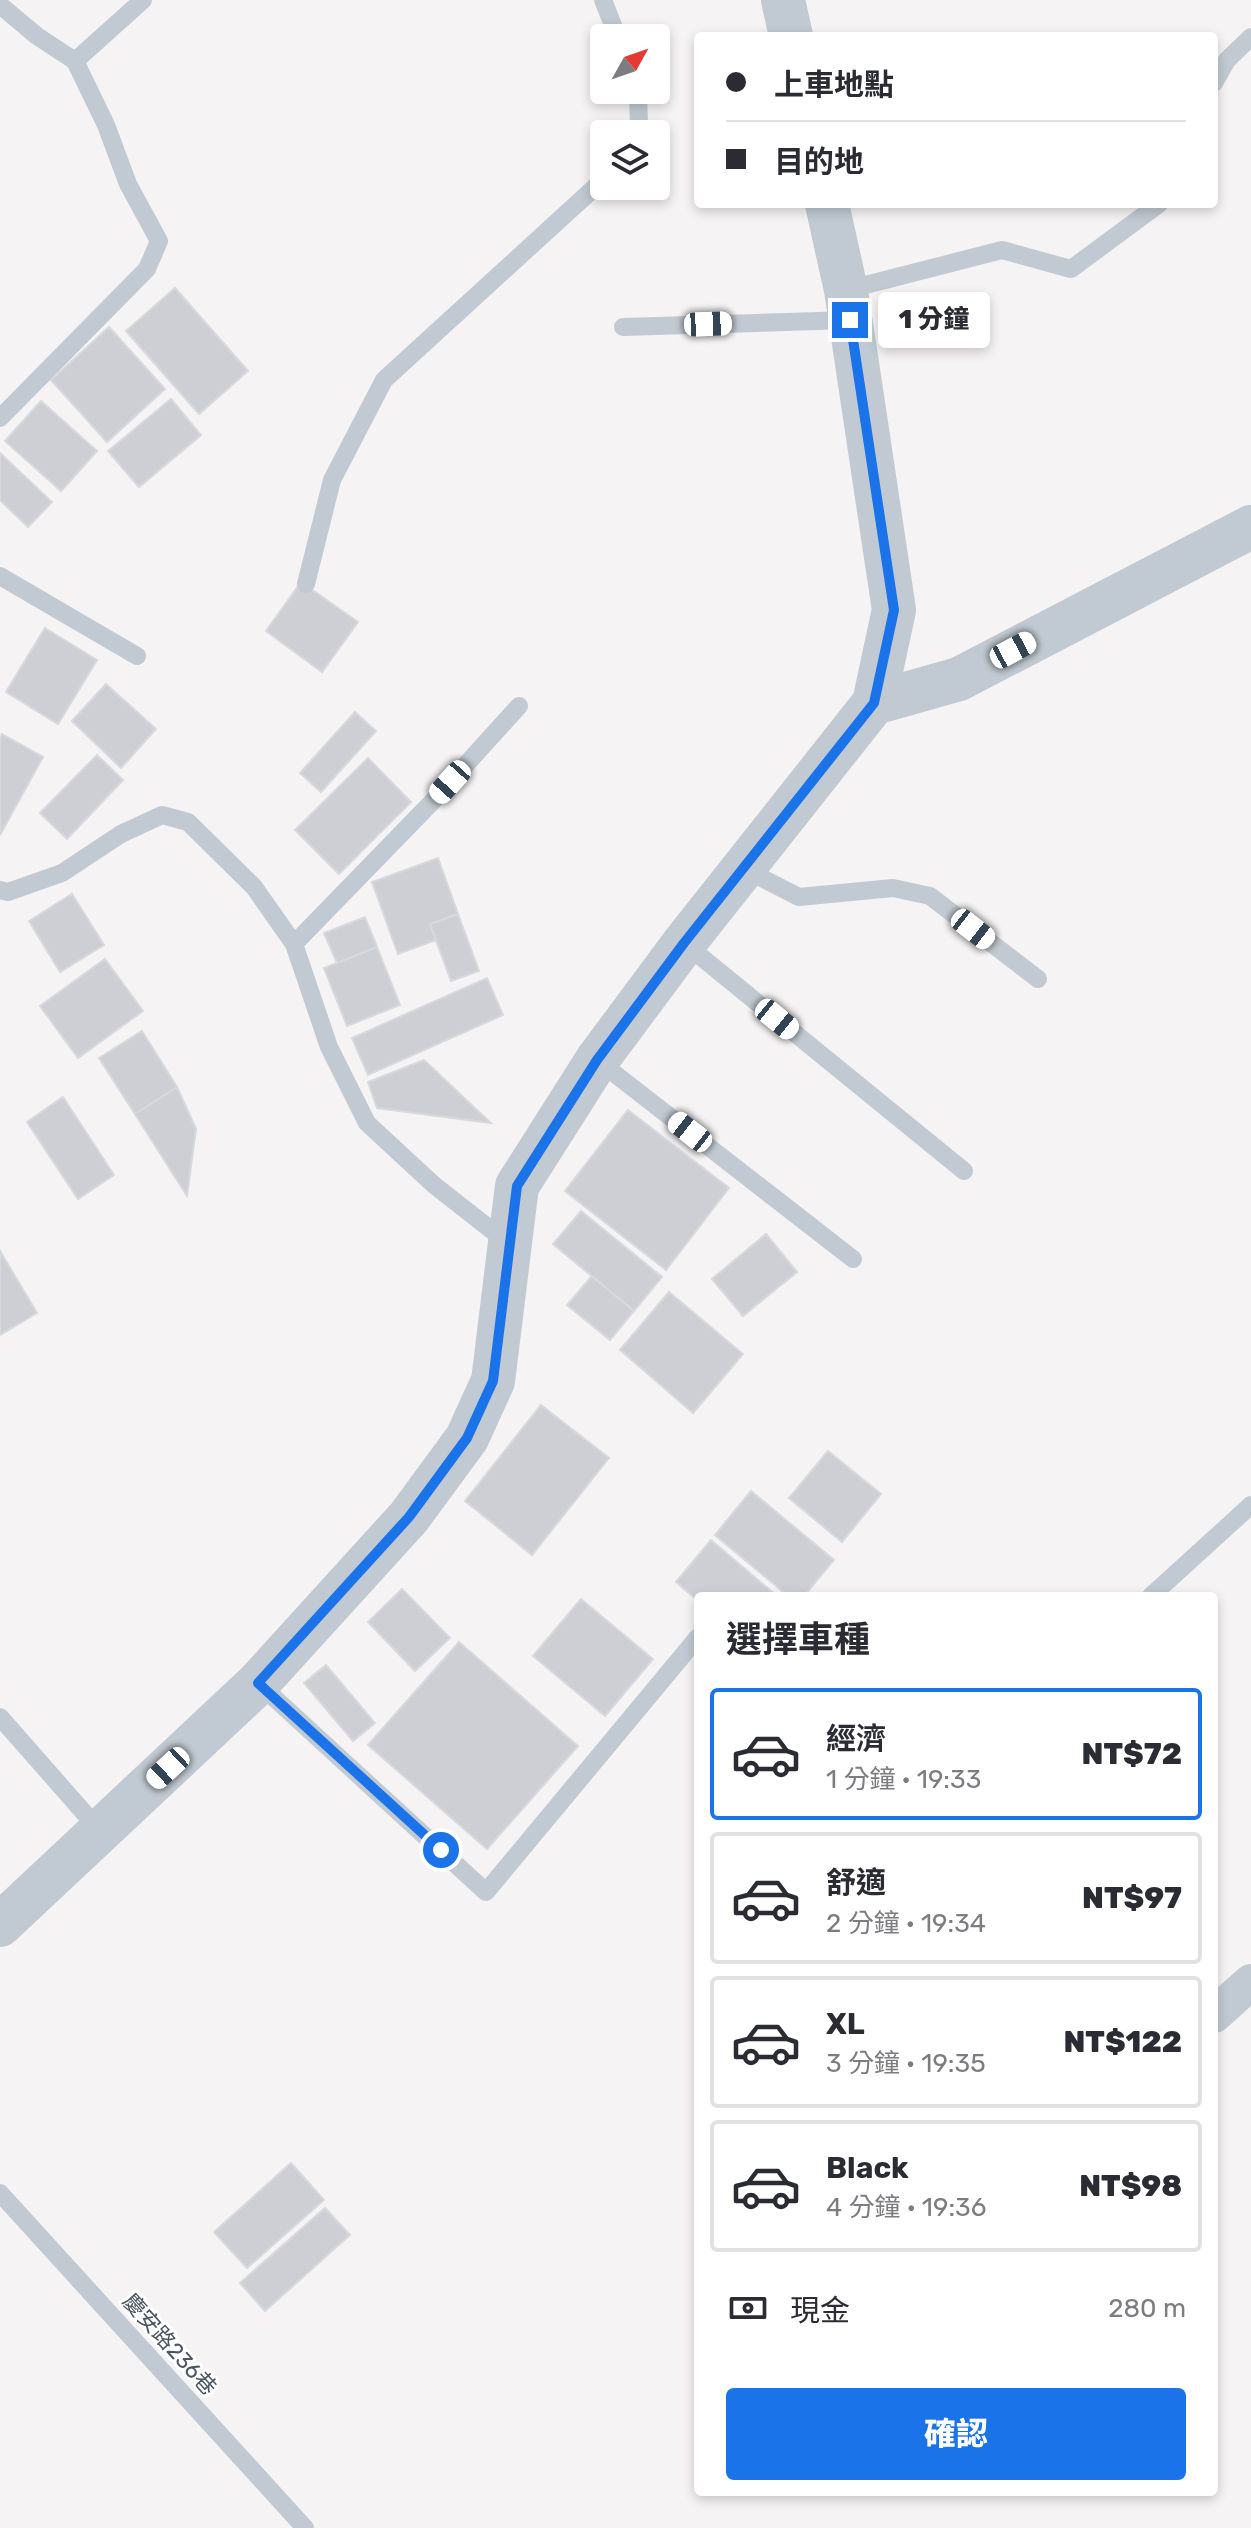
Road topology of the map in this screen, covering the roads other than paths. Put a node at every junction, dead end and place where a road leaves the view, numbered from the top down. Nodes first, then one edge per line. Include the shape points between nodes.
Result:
1 (143, 0) edge
2 (603, 0) edge
3 (783, 0) edge
4 (0, 5) edge
5 (612, 24) edge
6 (790, 32) edge
7 (1251, 37) edge
8 (75, 61) junction
9 (1218, 76) edge
10 (590, 192) edge
11 (828, 208) edge
12 (1154, 208) edge
13 (848, 305) junction
14 (623, 327) dead end
15 (0, 418) edge
16 (1251, 527) edge
17 (0, 576) edge
18 (306, 584) dead end
19 (137, 656) dead end
20 (874, 703) junction
21 (519, 706) dead end
22 (742, 868) junction
23 (0, 890) edge
24 (684, 943) junction
25 (294, 944) junction
26 (1038, 979) dead end
27 (597, 1060) junction
28 (964, 1171) dead end
29 (511, 1245) junction
30 (853, 1259) dead end
31 (1251, 1505) edge
32 (1155, 1592) edge
33 (694, 1642) edge
34 (258, 1683) junction
35 (0, 1717) edge
36 (101, 1832) junction
37 (0, 1925) edge
38 (1251, 1982) edge
39 (1218, 2011) edge
40 (0, 2193) edge
41 (305, 2528) edge

1 - 8 lane
2 - 5 lane
3 - 6 street
4 - 8 lane
7 - 9 lane
8 - 15 lane via 159,241 147,269
10 - 18 lane via 384,380 332,480
11 - 13 street
12 - 13 lane via 1071,269 1002,250
13 - 14 lane
13 - 20 street via 894,610
16 - 20 street via 959,679
17 - 19 lane
20 - 22 street
21 - 25 lane
22 - 24 street
22 - 26 lane via 799,897 893,888 930,896
23 - 25 lane via 8,892 62,873 121,834 162,815 188,822 254,887
24 - 27 street
24 - 28 lane
25 - 29 lane via 329,1047 367,1123
27 - 29 street via 517,1186
27 - 30 lane
29 - 34 street via 493,1381 467,1438 409,1517
31 - 32 lane
33 - 34 lane via 486,1892
34 - 36 street
35 - 36 lane
36 - 37 street
38 - 39 street
40 - 41 lane, 慶安路236巷

